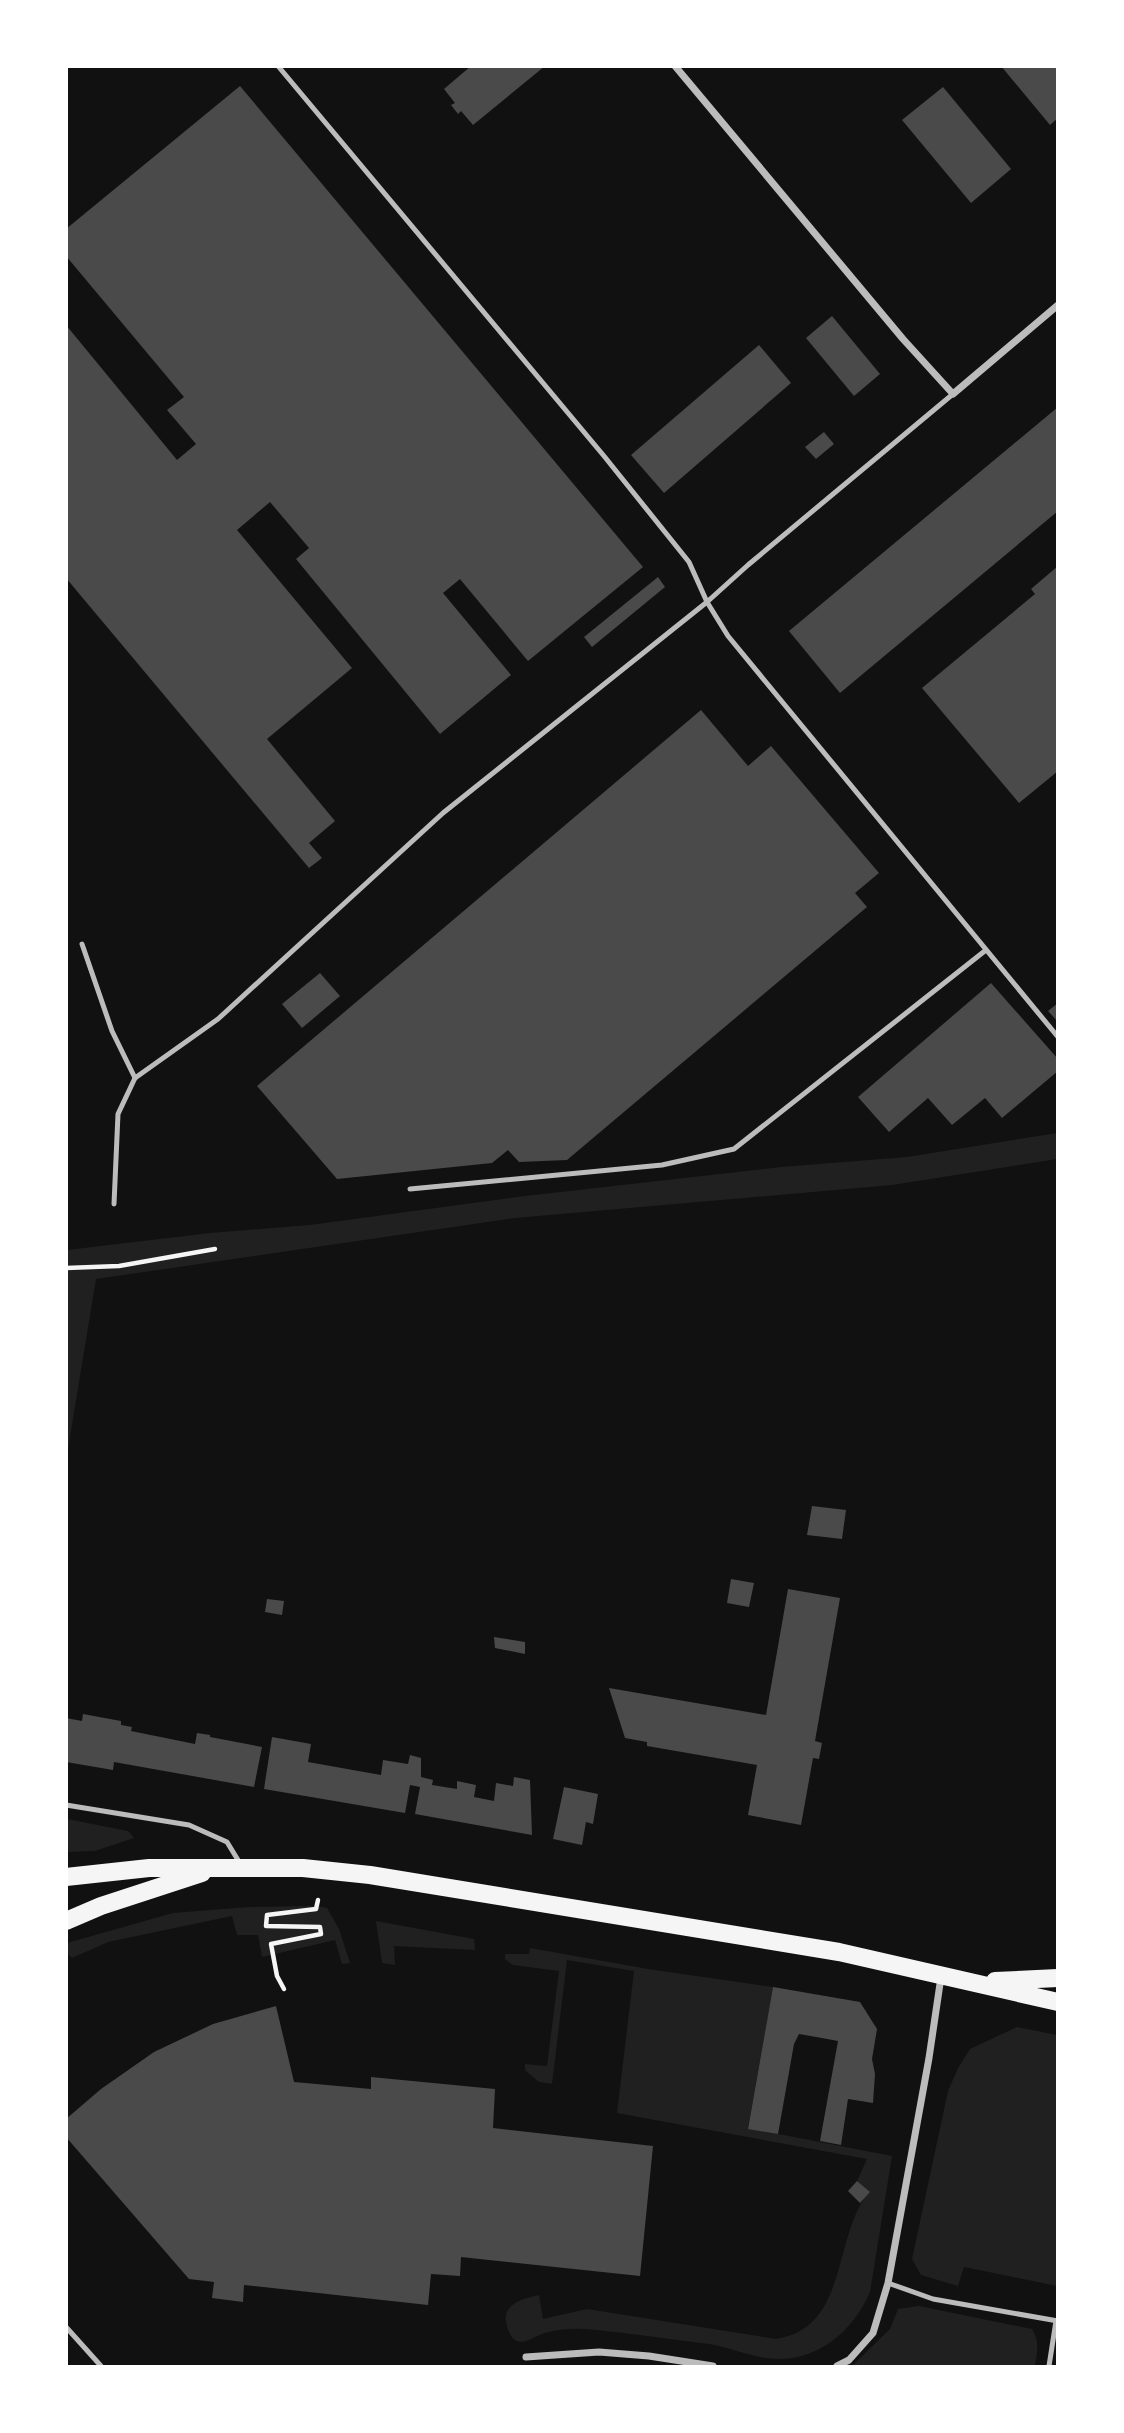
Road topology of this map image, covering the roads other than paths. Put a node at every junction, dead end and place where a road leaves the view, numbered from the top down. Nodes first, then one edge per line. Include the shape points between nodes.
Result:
1 (278, 66) edge
2 (675, 66) edge
3 (1058, 305) edge
4 (953, 394) junction
5 (707, 602) junction
6 (82, 944) dead end
7 (986, 950) junction
8 (1058, 1037) edge
9 (135, 1079) junction
10 (410, 1189) dead end
11 (114, 1204) dead end
12 (66, 1805) edge
13 (242, 1867) junction
14 (214, 1869) junction
15 (66, 1877) edge
16 (66, 1920) edge
17 (941, 1975) junction
18 (1058, 1978) edge
19 (971, 1983) junction
20 (1058, 2002) edge
21 (888, 2283) junction
22 (1057, 2321) edge
23 (66, 2327) edge
24 (526, 2357) dead end
25 (101, 2367) edge
26 (713, 2367) edge
27 (837, 2367) edge
28 (1049, 2367) edge

1 - 5 lane via 689,562
2 - 4 street via 894,330
3 - 4 street
4 - 5 lane
5 - 7 lane via 728,636
5 - 9 lane via 443,813 218,1019
6 - 9 lane
7 - 8 lane
7 - 10 lane via 734,1149 662,1165
9 - 11 lane via 118,1114
12 - 13 lane via 189,1825 227,1842
13 - 14 main road
13 - 17 main road via 370,1875 839,1952
14 - 15 main road via 149,1868
14 - 16 main road
17 - 19 main road
17 - 21 street
18 - 19 main road
19 - 20 main road
21 - 22 lane via 933,2299
21 - 27 street via 873,2333
22 - 28 lane
23 - 25 lane
24 - 26 street via 599,2352

